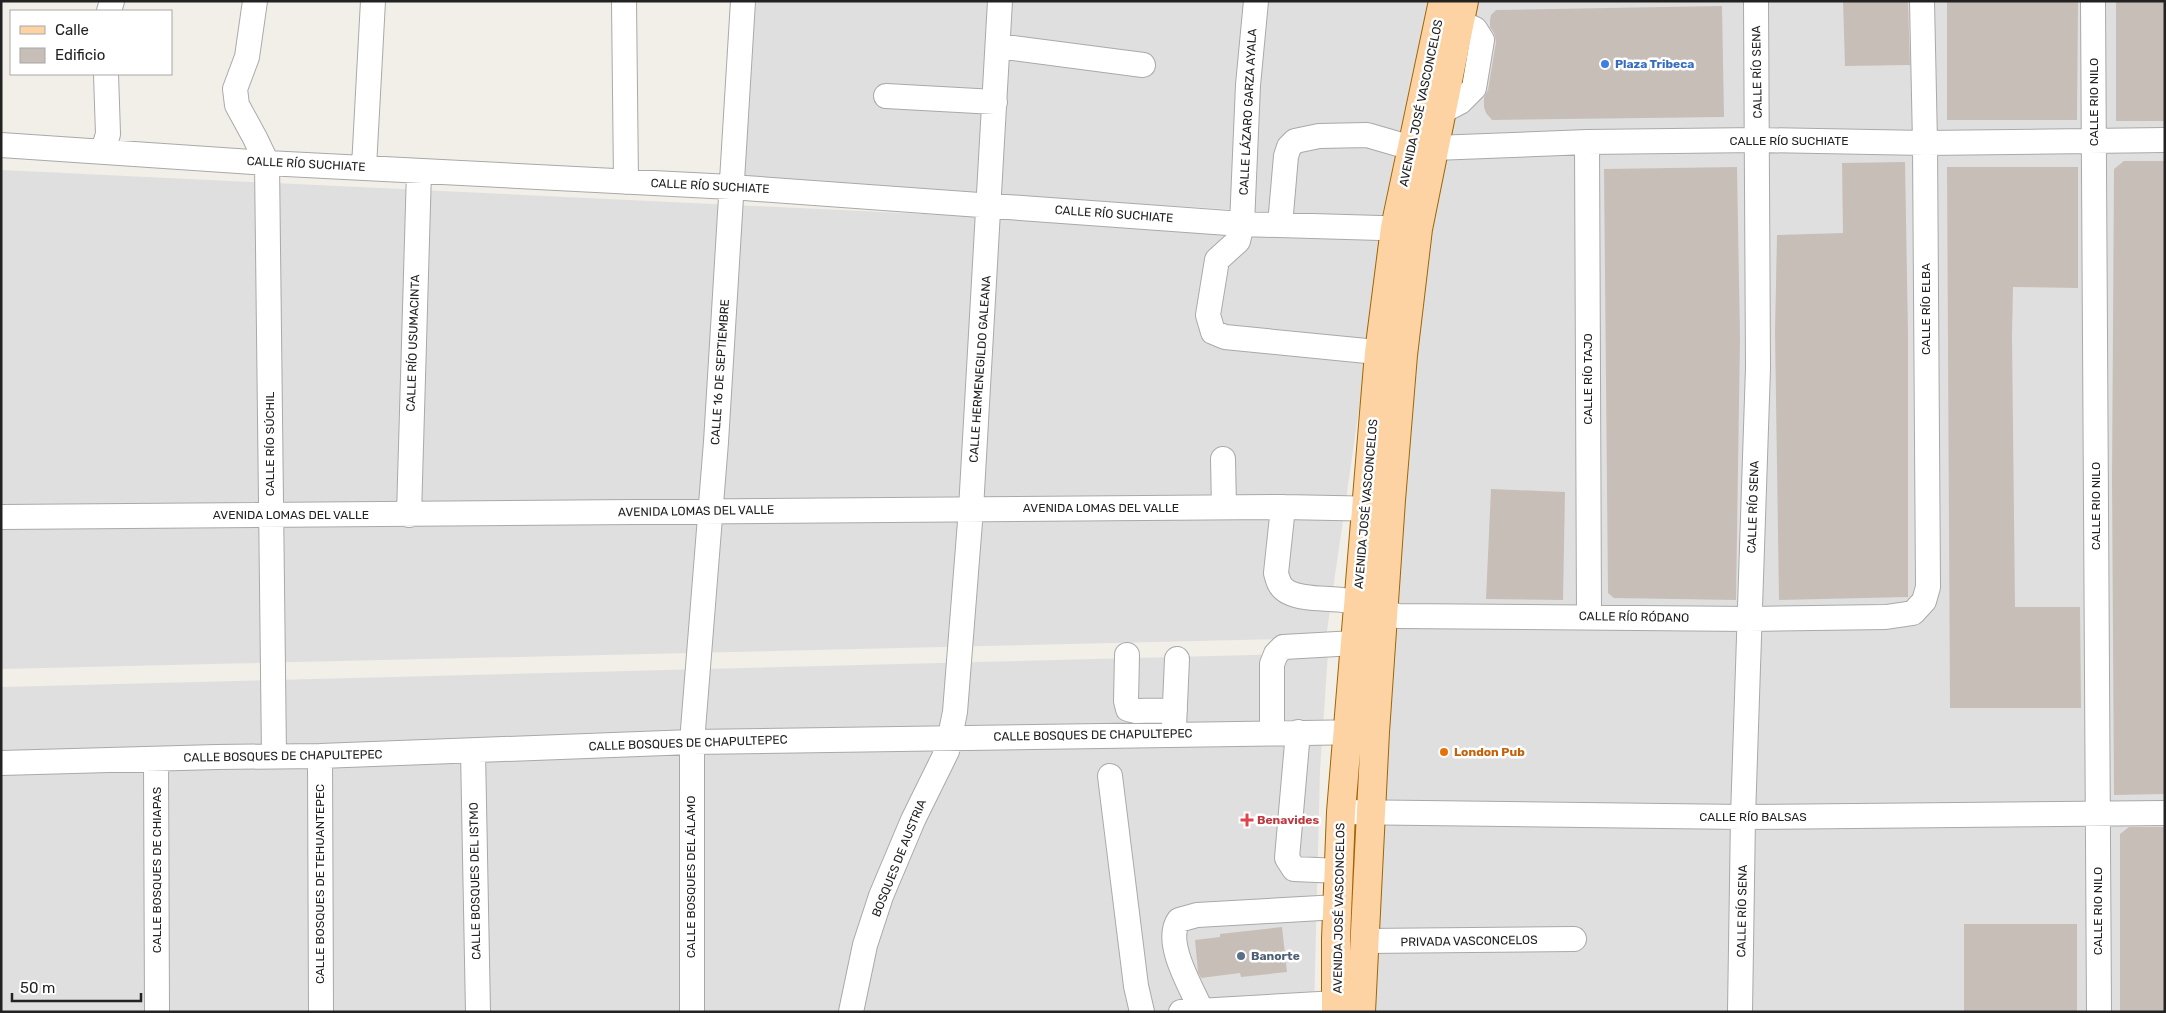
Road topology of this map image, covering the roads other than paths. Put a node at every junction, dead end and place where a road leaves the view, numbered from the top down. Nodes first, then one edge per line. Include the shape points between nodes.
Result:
1 (255, 1) edge
2 (374, 1) edge
3 (624, 1) edge
4 (743, 1) edge
5 (1000, 1) edge
6 (1256, 1) edge
7 (1443, 1) edge
8 (1756, 1) edge
9 (1922, 1) edge
10 (2093, 1) edge
11 (1462, 12) edge
12 (1490, 18) dead end
13 (1482, 40) junction
14 (998, 46) junction
15 (1143, 65) dead end
16 (106, 75) edge
17 (886, 96) dead end
18 (995, 102) junction
19 (1441, 112) junction
20 (1758, 140) junction
21 (2094, 140) junction
22 (2165, 140) edge
23 (1588, 142) junction
24 (1925, 143) junction
25 (1, 144) edge
26 (1423, 147) junction
27 (103, 151) junction
28 (267, 163) junction
29 (364, 167) junction
30 (418, 171) junction
31 (626, 182) junction
32 (731, 187) junction
33 (990, 205) junction
34 (1242, 224) junction
35 (1280, 225) junction
36 (1407, 229) junction
37 (1391, 354) junction
38 (1223, 459) dead end
39 (1283, 507) junction
40 (1224, 508) junction
41 (1379, 508) junction
42 (971, 509) junction
43 (709, 511) junction
44 (270, 515) junction
45 (409, 515) junction
46 (1, 517) edge
47 (1357, 603) junction
48 (1383, 611) junction
49 (1913, 612) joint
50 (1590, 616) junction
51 (1750, 619) junction
52 (1355, 643) junction
53 (1126, 656) dead end
54 (1177, 659) dead end
55 (1174, 722) junction
56 (1272, 732) junction
57 (1298, 732) junction
58 (1361, 732) junction
59 (951, 737) junction
60 (692, 742) junction
61 (473, 751) junction
62 (274, 756) junction
63 (320, 756) junction
64 (156, 759) junction
65 (1, 763) edge
66 (1110, 776) dead end
67 (1341, 812) junction
68 (1370, 813) junction
69 (2165, 813) edge
70 (2098, 814) junction
71 (1744, 818) junction
72 (1340, 871) junction
73 (1338, 907) junction
74 (1574, 939) dead end
75 (1364, 941) junction
76 (1344, 1009) edge
77 (1191, 1011) edge
78 (157, 1012) edge
79 (321, 1012) edge
80 (478, 1012) edge
81 (692, 1012) edge
82 (851, 1012) edge
83 (1142, 1012) edge
84 (1740, 1012) edge
85 (2099, 1012) edge

1 - 28 street via 247,58 235,89 237,105
2 - 29 street
3 - 31 street
4 - 32 street, CALLE 16 DE SEPTIEMBRE
5 - 14 street, CALLE HERMENEGILDO GALEANA
6 - 34 street, CALLE LÁZARO GARZA AYALA via 1248,85
7 - 26 main road, AVENIDA JOSÉ VASCONCELOS
8 - 20 street, CALLE RÍO SENA
9 - 24 street, CALLE RÍO ELBA
10 - 21 street, CALLE RIO NILO
11 - 13 street
11 - 19 main road, AVENIDA JOSÉ VASCONCELOS
12 - 13 street
13 - 19 street via 1474,88 1460,102
14 - 15 street
14 - 18 street, CALLE HERMENEGILDO GALEANA
16 - 27 street via 108,134
17 - 18 street
18 - 33 street, CALLE HERMENEGILDO GALEANA
19 - 26 main road, AVENIDA JOSÉ VASCONCELOS
20 - 23 street, CALLE RÍO SUCHIATE
20 - 24 street, CALLE RÍO SUCHIATE
20 - 51 street, CALLE RÍO SENA via 1758,368
21 - 22 street, CALLE RÍO SUCHIATE
21 - 24 street, CALLE RÍO SUCHIATE
21 - 70 street, CALLE RIO NILO
23 - 26 street, CALLE RÍO SUCHIATE
23 - 50 street, CALLE RÍO TAJO
24 - 49 street, CALLE RÍO ELBA via 1928,587 1924,601
25 - 27 street, CALLE RÍO SUCHIATE
26 - 35 street, CALLE RÍO SUCHIATE via 1367,136 1318,136 1295,141 1286,156
26 - 36 main road, AVENIDA JOSÉ VASCONCELOS
27 - 28 street, CALLE RÍO SUCHIATE
28 - 29 street, CALLE RÍO SUCHIATE
28 - 44 street, CALLE RÍO SÚCHIL
29 - 30 street, CALLE RÍO SUCHIATE
30 - 31 street, CALLE RÍO SUCHIATE
30 - 45 street, CALLE RÍO USUMACINTA
31 - 32 street, CALLE RÍO SUCHIATE
32 - 33 street, CALLE RÍO SUCHIATE
32 - 43 street, CALLE 16 DE SEPTIEMBRE
33 - 34 street, CALLE RÍO SUCHIATE
33 - 42 street, CALLE HERMENEGILDO GALEANA
34 - 35 street, CALLE RÍO SUCHIATE
34 - 37 street via 1238,241 1217,260 1208,315 1213,332 1225,337
35 - 36 street, CALLE RÍO SUCHIATE
36 - 37 main road, AVENIDA JOSÉ VASCONCELOS
37 - 41 main road, AVENIDA JOSÉ VASCONCELOS
38 - 40 street
39 - 40 street, AVENIDA LOMAS DEL VALLE
39 - 41 street, AVENIDA LOMAS DEL VALLE
39 - 47 street, CALLE RÍO RÓDANO via 1276,573 1278,582 1297,594
40 - 42 street, AVENIDA LOMAS DEL VALLE
41 - 47 main road, AVENIDA JOSÉ VASCONCELOS
41 - 48 main road, AVENIDA JOSÉ VASCONCELOS
42 - 43 street, AVENIDA LOMAS DEL VALLE
42 - 59 street, CALLE HERMENEGILDO GALEANA
43 - 45 street, AVENIDA LOMAS DEL VALLE
43 - 60 street, CALLE 16 DE SEPTIEMBRE
44 - 45 street, AVENIDA LOMAS DEL VALLE
44 - 46 street, AVENIDA LOMAS DEL VALLE
44 - 62 street, CALLE RÍO SÚCHIL
47 - 48 street, CALLE RÍO RÓDANO
47 - 52 main road, AVENIDA JOSÉ VASCONCELOS
48 - 50 street, CALLE RÍO RÓDANO via 1398,616
48 - 58 main road, AVENIDA JOSÉ VASCONCELOS
49 - 51 street, CALLE RÍO RÓDANO via 1886,617
50 - 51 street, CALLE RÍO RÓDANO
51 - 71 street, CALLE RÍO SENA
52 - 56 street via 1283,647 1276,654 1272,664
52 - 58 main road, AVENIDA JOSÉ VASCONCELOS
53 - 55 street via 1128,709
54 - 55 street
55 - 56 street, CALLE BOSQUES DE CHAPULTEPEC
55 - 59 street, CALLE BOSQUES DE CHAPULTEPEC
56 - 57 street, CALLE BOSQUES DE CHAPULTEPEC
57 - 58 street, CALLE BOSQUES DE CHAPULTEPEC
57 - 72 street via 1288,858 1294,869
58 - 67 main road, AVENIDA JOSÉ VASCONCELOS
58 - 68 main road, AVENIDA JOSÉ VASCONCELOS
59 - 60 street, CALLE BOSQUES DE CHAPULTEPEC
59 - 82 street, BOSQUES DE AUSTRIA via 881,896 865,945
60 - 61 street, CALLE BOSQUES DE CHAPULTEPEC
60 - 81 street, CALLE BOSQUES DEL ÁLAMO
61 - 63 street, CALLE BOSQUES DE CHAPULTEPEC
61 - 80 street, CALLE BOSQUES DEL ISTMO
62 - 63 street, CALLE BOSQUES DE CHAPULTEPEC
62 - 64 street, CALLE BOSQUES DE CHAPULTEPEC
63 - 79 street, CALLE BOSQUES DE TEHUANTEPEC
64 - 65 street, CALLE BOSQUES DE CHAPULTEPEC
64 - 78 street, CALLE BOSQUES DE CHIAPAS
66 - 83 street
67 - 68 street, CALLE RÍO BALSAS
67 - 72 main road, AVENIDA JOSÉ VASCONCELOS
68 - 71 street, CALLE RÍO BALSAS
68 - 75 main road, AVENIDA JOSÉ VASCONCELOS
69 - 70 street, CALLE RÍO BALSAS
70 - 71 street, CALLE RÍO BALSAS
70 - 85 street, CALLE RIO NILO
71 - 84 street, CALLE RÍO SENA
72 - 73 main road, AVENIDA JOSÉ VASCONCELOS
73 - 76 main road, AVENIDA JOSÉ VASCONCELOS via 1336,939
73 - 77 street via 1197,915 1179,920 1174,934
74 - 75 street, PRIVADA VASCONCELOS
75 - 76 main road, AVENIDA JOSÉ VASCONCELOS
76 - 77 street

